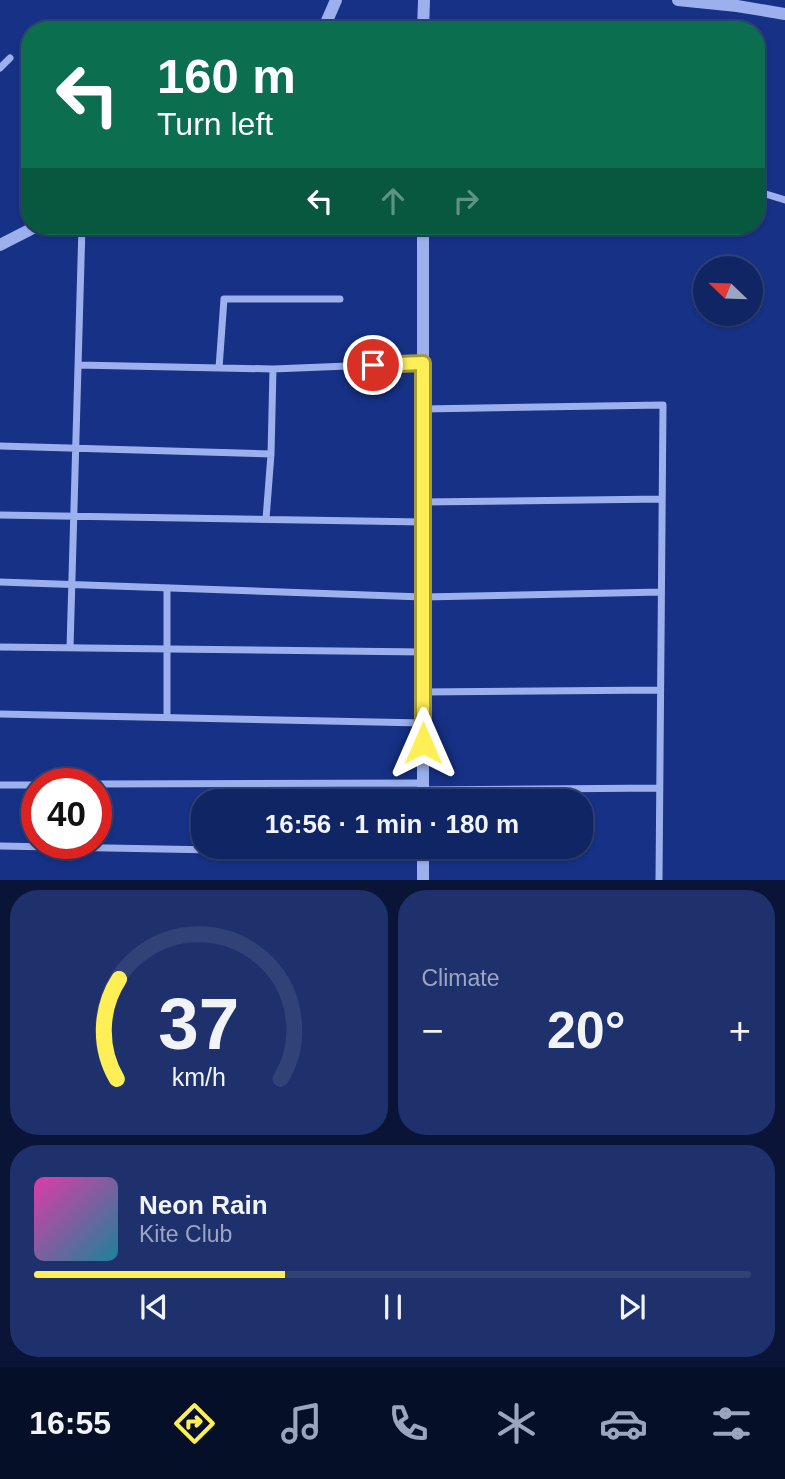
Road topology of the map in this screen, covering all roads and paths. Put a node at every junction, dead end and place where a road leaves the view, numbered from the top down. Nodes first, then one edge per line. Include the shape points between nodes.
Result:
1 (335, 0) edge
2 (424, 0) edge
3 (678, 0) edge
4 (737, 3) edge
5 (785, 15) edge
6 (327, 21) edge
7 (423, 21) edge
8 (10, 58) dead end
9 (0, 68) edge
10 (765, 194) edge
11 (785, 200) edge
12 (21, 234) edge
13 (82, 235) edge
14 (423, 235) edge
15 (0, 245) edge
16 (340, 299) dead end
17 (423, 363) junction
18 (78, 365) junction
19 (219, 368) junction
20 (273, 369) junction
21 (423, 409) junction
22 (0, 446) edge
23 (75, 448) junction
24 (271, 454) junction
25 (662, 499) junction
26 (423, 502) junction
27 (0, 514) edge
28 (74, 516) junction
29 (266, 519) junction
30 (423, 522) junction
31 (0, 582) edge
32 (71, 585) junction
33 (167, 588) junction
34 (661, 592) junction
35 (423, 597) junction
36 (0, 647) edge
37 (70, 648) junction
38 (167, 649) junction
39 (423, 652) junction
40 (660, 690) junction
41 (423, 692) junction
42 (0, 714) edge
43 (167, 718) junction
44 (423, 723) junction
45 (112, 784) edge
46 (0, 785) edge
47 (21, 785) edge
48 (659, 788) junction
49 (330, 789) edge
50 (423, 789) edge
51 (580, 789) edge
52 (0, 846) edge
53 (191, 848) edge
54 (423, 859) edge
55 (423, 880) edge
56 (659, 880) edge

1 - 6 street
2 - 7 street
3 - 4 street
4 - 5 street
8 - 9 street
10 - 11 street
12 - 15 street
13 - 18 street
14 - 17 street
16 - 19 street via 224,299
17 - 20 street
17 - 21 street
18 - 19 street
18 - 23 street
19 - 20 street
20 - 24 street
21 - 25 street via 663,405
21 - 26 street
22 - 23 street
23 - 24 street
23 - 28 street
24 - 29 street
25 - 26 street
25 - 34 street
26 - 30 street
27 - 28 street
28 - 29 street
28 - 32 street
29 - 30 street
30 - 35 street
31 - 32 street
32 - 33 street
32 - 37 street
33 - 35 street
33 - 38 street
34 - 35 street
34 - 40 street
35 - 39 street
36 - 37 street
37 - 38 street
38 - 39 street
38 - 43 street
39 - 41 street
40 - 41 street
40 - 48 street
41 - 44 street
42 - 43 street
43 - 44 street
44 - 50 street
45 - 49 street
46 - 47 street
48 - 51 street
48 - 56 street
52 - 53 street
54 - 55 street

